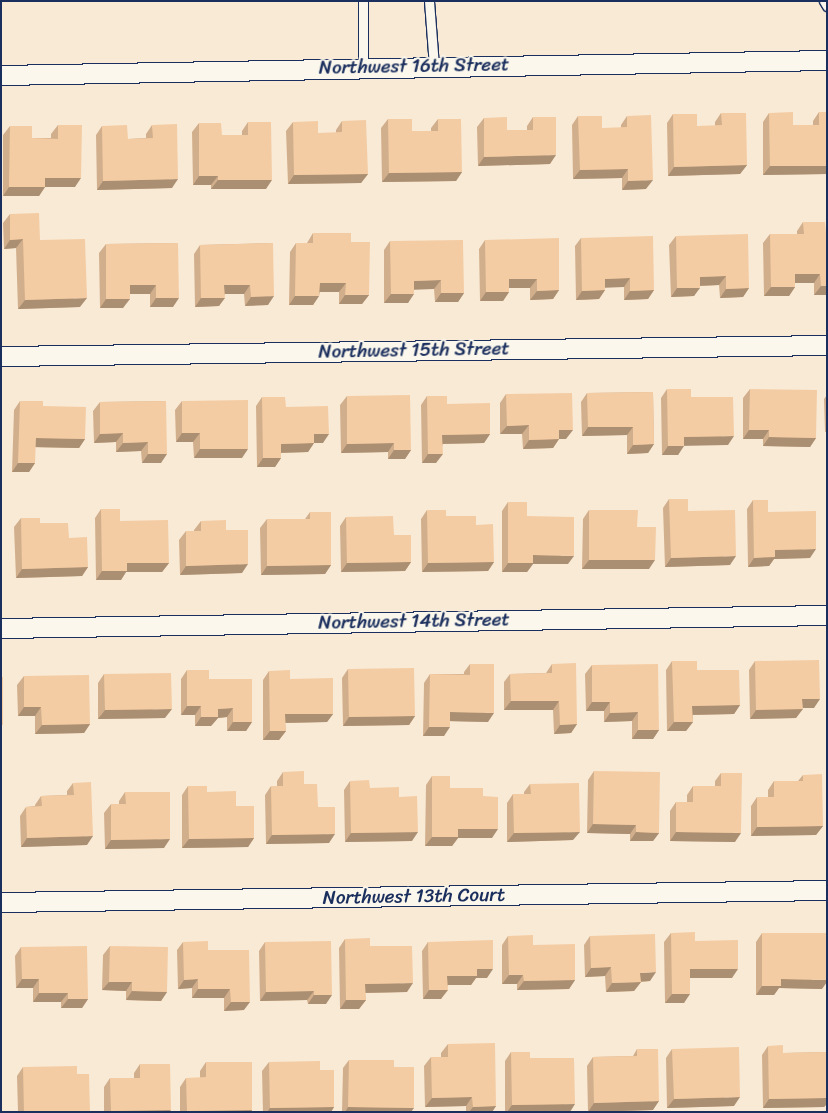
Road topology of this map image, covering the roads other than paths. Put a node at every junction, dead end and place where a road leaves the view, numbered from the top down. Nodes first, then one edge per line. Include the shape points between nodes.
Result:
1 (363, 1) edge
2 (429, 1) edge
3 (824, 1) edge
4 (827, 6) edge
5 (827, 60) edge
6 (434, 66) junction
7 (363, 67) junction
8 (1, 75) edge
9 (827, 345) edge
10 (1, 356) edge
11 (827, 615) edge
12 (1, 628) edge
13 (827, 890) edge
14 (1, 902) edge

1 - 7 lane
2 - 6 lane
3 - 4 lane
5 - 6 street, Northwest 16th Street
6 - 7 street, Northwest 16th Street
7 - 8 street, Northwest 16th Street
9 - 10 street, Northwest 15th Street
11 - 12 street, Northwest 14th Street
13 - 14 street, Northwest 13th Court

